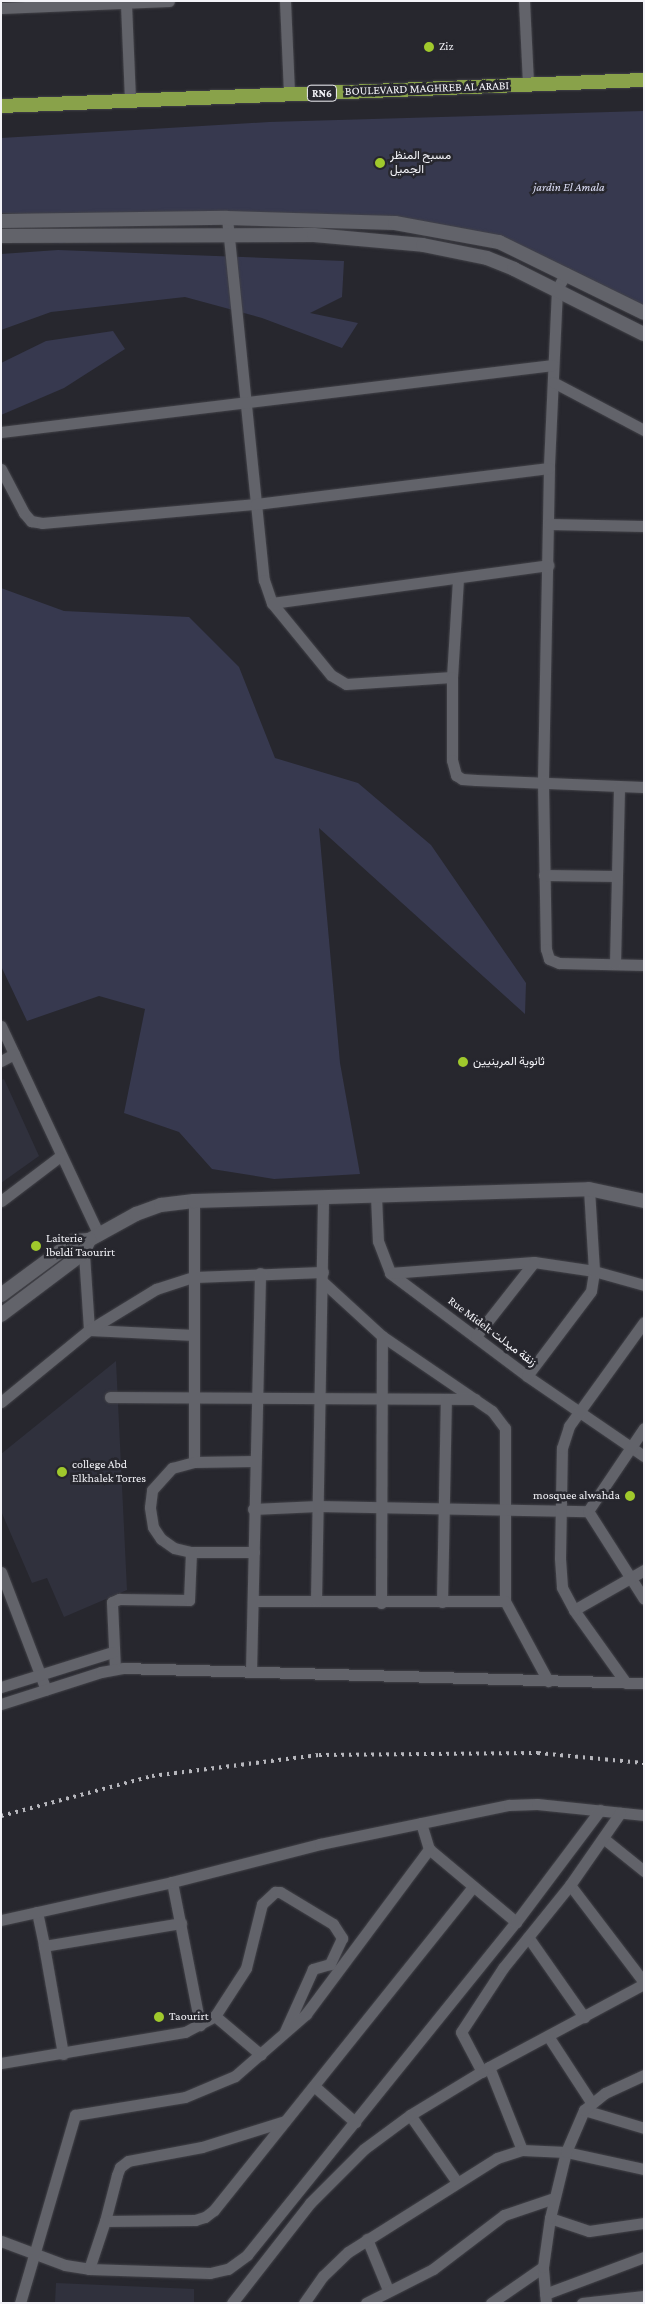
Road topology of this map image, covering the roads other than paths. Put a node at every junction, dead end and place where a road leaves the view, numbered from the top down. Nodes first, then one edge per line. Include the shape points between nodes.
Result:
1 (169, 1) edge
2 (285, 1) edge
3 (524, 1) edge
4 (76, 3) edge
5 (126, 4) junction
6 (1, 8) edge
7 (644, 80) edge
8 (528, 84) junction
9 (289, 94) junction
10 (130, 99) junction
11 (1, 106) edge
12 (227, 218) junction
13 (1, 221) edge
14 (226, 234) junction
15 (1, 236) edge
16 (566, 272) junction
17 (557, 289) junction
18 (644, 313) edge
19 (644, 334) edge
20 (553, 365) junction
21 (553, 382) junction
22 (245, 405) junction
23 (644, 430) edge
24 (1, 432) edge
25 (549, 468) junction
26 (1, 469) edge
27 (256, 504) junction
28 (549, 524) junction
29 (644, 526) edge
30 (548, 565) junction
31 (458, 579) junction
32 (272, 603) junction
33 (452, 678) junction
34 (543, 783) junction
35 (619, 786) junction
36 (644, 787) edge
37 (544, 874) junction
38 (617, 876) junction
39 (616, 964) junction
40 (644, 965) edge
41 (1, 1026) edge
42 (14, 1054) junction
43 (1, 1060) edge
44 (60, 1156) junction
45 (589, 1189) junction
46 (376, 1196) junction
47 (323, 1197) junction
48 (1, 1201) edge
49 (194, 1201) junction
50 (644, 1201) edge
51 (94, 1238) junction
52 (74, 1241) junction
53 (82, 1254) junction
54 (534, 1262) junction
55 (594, 1271) junction
56 (260, 1273) junction
57 (390, 1273) junction
58 (194, 1277) junction
59 (323, 1277) junction
60 (644, 1285) edge
61 (1, 1295) edge
62 (1, 1315) edge
63 (644, 1322) edge
64 (89, 1330) junction
65 (194, 1335) junction
66 (382, 1336) junction
67 (476, 1336) junction
68 (527, 1376) junction
69 (110, 1397) dead end
70 (194, 1398) junction
71 (257, 1399) junction
72 (320, 1399) junction
73 (384, 1399) junction
74 (446, 1399) junction
75 (475, 1399) junction
76 (1, 1402) edge
77 (580, 1412) junction
78 (644, 1428) edge
79 (631, 1446) junction
80 (644, 1456) edge
81 (254, 1461) junction
82 (194, 1462) junction
83 (318, 1506) junction
84 (381, 1508) junction
85 (443, 1508) junction
86 (253, 1509) junction
87 (506, 1510) junction
88 (560, 1511) junction
89 (588, 1511) junction
90 (191, 1552) junction
91 (254, 1552) junction
92 (644, 1570) edge
93 (1, 1572) edge
94 (630, 1578) junction
95 (644, 1599) edge
96 (253, 1601) junction
97 (316, 1602) junction
98 (442, 1602) junction
99 (506, 1602) junction
100 (381, 1603) junction
101 (574, 1610) junction
102 (113, 1652) junction
103 (114, 1669) junction
104 (251, 1672) junction
105 (39, 1674) junction
106 (548, 1681) junction
107 (626, 1683) junction
108 (644, 1683) edge
109 (1, 1687) edge
110 (46, 1690) junction
111 (1, 1704) edge
112 (600, 1810) junction
113 (620, 1813) junction
114 (644, 1815) edge
115 (421, 1823) junction
116 (602, 1838) junction
117 (429, 1849) junction
118 (644, 1871) edge
119 (172, 1882) junction
120 (570, 1885) junction
121 (473, 1887) junction
122 (36, 1912) junction
123 (1, 1920) edge
124 (516, 1922) junction
125 (181, 1923) junction
126 (528, 1937) junction
127 (44, 1946) junction
128 (644, 1983) edge
129 (215, 2016) junction
130 (584, 2017) junction
131 (200, 2025) junction
132 (284, 2034) junction
133 (548, 2036) junction
134 (63, 2054) junction
135 (261, 2055) junction
136 (1, 2064) edge
137 (486, 2070) junction
138 (644, 2075) edge
139 (314, 2086) junction
140 (588, 2106) junction
141 (410, 2115) junction
142 (285, 2121) junction
143 (355, 2122) junction
144 (644, 2128) edge
145 (522, 2150) junction
146 (566, 2152) junction
147 (644, 2169) edge
148 (457, 2182) junction
149 (554, 2198) junction
150 (550, 2218) junction
151 (105, 2221) junction
152 (644, 2223) edge
153 (367, 2239) junction
154 (1, 2241) edge
155 (36, 2255) junction
156 (644, 2257) edge
157 (543, 2267) junction
158 (89, 2268) junction
159 (388, 2290) junction
160 (644, 2296) edge
161 (545, 2300) edge
162 (20, 2303) edge
163 (232, 2303) edge
164 (304, 2303) edge
165 (366, 2303) edge
166 (491, 2303) edge
167 (582, 2303) edge

1 - 5 street
2 - 9 street
3 - 8 street
4 - 5 street
4 - 6 street
5 - 10 street
7 - 8 main road, BOULEVARD MAGHREB AL ARABI / RN6
8 - 9 main road, BOULEVARD MAGHREB AL ARABI / RN6
9 - 10 main road, BOULEVARD MAGHREB AL ARABI / RN6
10 - 11 main road, BOULEVARD MAGHREB AL ARABI / RN6
12 - 13 street
12 - 14 street
12 - 16 street via 386,222 439,230 499,242
14 - 15 street
14 - 17 street via 354,237 423,244 487,258
14 - 22 street
16 - 17 street
16 - 18 street
17 - 19 street
17 - 20 street
20 - 21 street
20 - 22 street
21 - 23 street
21 - 25 street
22 - 24 street
22 - 27 street
25 - 27 street
25 - 28 street
26 - 27 street via 24,513 31,521 42,523
27 - 32 street via 264,580
28 - 29 street
28 - 30 street
30 - 31 street
30 - 34 street
31 - 32 street
31 - 33 street
32 - 33 street via 331,675 346,684
33 - 34 street via 452,760 456,775 462,779
34 - 35 street
34 - 37 street
35 - 36 street
35 - 38 street
37 - 38 street
37 - 39 street via 549,959 560,963
38 - 39 street
39 - 40 street
41 - 42 street
42 - 43 street
42 - 44 street
44 - 48 street
44 - 51 street
45 - 46 street
45 - 50 street
45 - 55 street
46 - 47 street
46 - 57 street via 378,1241
47 - 49 street
47 - 59 street
49 - 51 street via 161,1205 136,1214
49 - 58 street
51 - 52 street
51 - 53 street
52 - 53 street
52 - 61 street
53 - 62 street
53 - 64 street
54 - 55 street
54 - 57 street
54 - 67 street
55 - 60 street
55 - 68 street via 587,1299
56 - 58 street
56 - 59 street
56 - 71 street
57 - 67 street, Rue Midelt زنقة ميدلت
58 - 64 street via 141,1296
58 - 65 street
59 - 66 street
59 - 72 street
63 - 77 street
64 - 65 street
64 - 76 street
65 - 70 street
66 - 73 street
66 - 75 street
67 - 68 street, Rue Midelt زنقة ميدلت
68 - 77 street, Rue Midelt زنقة ميدلت
69 - 70 street
70 - 71 street
70 - 82 street
71 - 72 street
71 - 81 street
72 - 73 street
72 - 83 street
73 - 74 street
73 - 84 street
74 - 75 street
74 - 85 street
75 - 87 street via 492,1411 505,1428
77 - 79 street, Rue Midelt زنقة ميدلت
77 - 88 street via 564,1439
78 - 79 street
79 - 80 street, Rue Midelt زنقة ميدلت
79 - 89 street
81 - 82 street
81 - 86 street
82 - 90 street via 172,1468 161,1478 152,1490 150,1507 153,1526 161,1539 174,1548
83 - 84 street
83 - 86 street
83 - 97 street
84 - 85 street
84 - 100 street
85 - 87 street
85 - 98 street
86 - 91 street
87 - 88 street
87 - 99 street
88 - 89 street
88 - 101 street via 560,1576
89 - 94 street
90 - 91 street
90 - 102 street via 189,1600 119,1599 112,1602
91 - 96 street
92 - 94 street
93 - 105 street
94 - 95 street
94 - 101 street
96 - 97 street
96 - 104 street
97 - 100 street
98 - 99 street
98 - 100 street
99 - 106 street
101 - 107 street
102 - 103 street
102 - 105 street
103 - 104 street
103 - 110 street
104 - 106 street
105 - 109 street
105 - 110 street
106 - 107 street
107 - 108 street
110 - 111 street
112 - 113 street
112 - 115 street via 537,1804 509,1805
112 - 124 street
113 - 114 street
113 - 116 street
115 - 117 street
115 - 119 street via 320,1844
116 - 118 street
116 - 120 street
117 - 121 street
117 - 132 street via 306,2014
119 - 122 street
119 - 125 street
120 - 126 street
120 - 128 street
121 - 124 street
121 - 139 street
122 - 123 street
122 - 127 street
124 - 143 street
125 - 127 street
125 - 131 street
126 - 130 street
126 - 137 street via 462,2032 463,2040
127 - 134 street
128 - 130 street
129 - 131 street
129 - 132 street via 246,1968 262,1904 271,1894 280,1892 333,1924 342,1938 330,1964 313,1969
129 - 135 street
130 - 133 street
131 - 134 street via 185,2032
132 - 135 street
133 - 137 street
133 - 140 street
134 - 136 street
135 - 155 street via 235,2076 194,2094 158,2104 75,2115
137 - 141 street
137 - 145 street
138 - 140 street
139 - 142 street
139 - 143 street
140 - 144 street
140 - 146 street
141 - 148 street
141 - 163 street via 342,2169 310,2203
142 - 151 street via 206,2217
142 - 151 street via 202,2147 128,2161 120,2167
143 - 158 street via 267,2233 247,2255 228,2268 191,2274
145 - 146 street
145 - 148 street via 496,2158
146 - 147 street
146 - 149 street
148 - 153 street
149 - 150 street
149 - 159 street via 504,2215 433,2269
150 - 152 street via 589,2231
150 - 157 street
151 - 158 street
153 - 159 street
153 - 164 street via 323,2276
154 - 155 street
155 - 158 street via 65,2265
155 - 162 street
156 - 161 street
157 - 161 street
157 - 166 street
159 - 165 street
160 - 167 street

